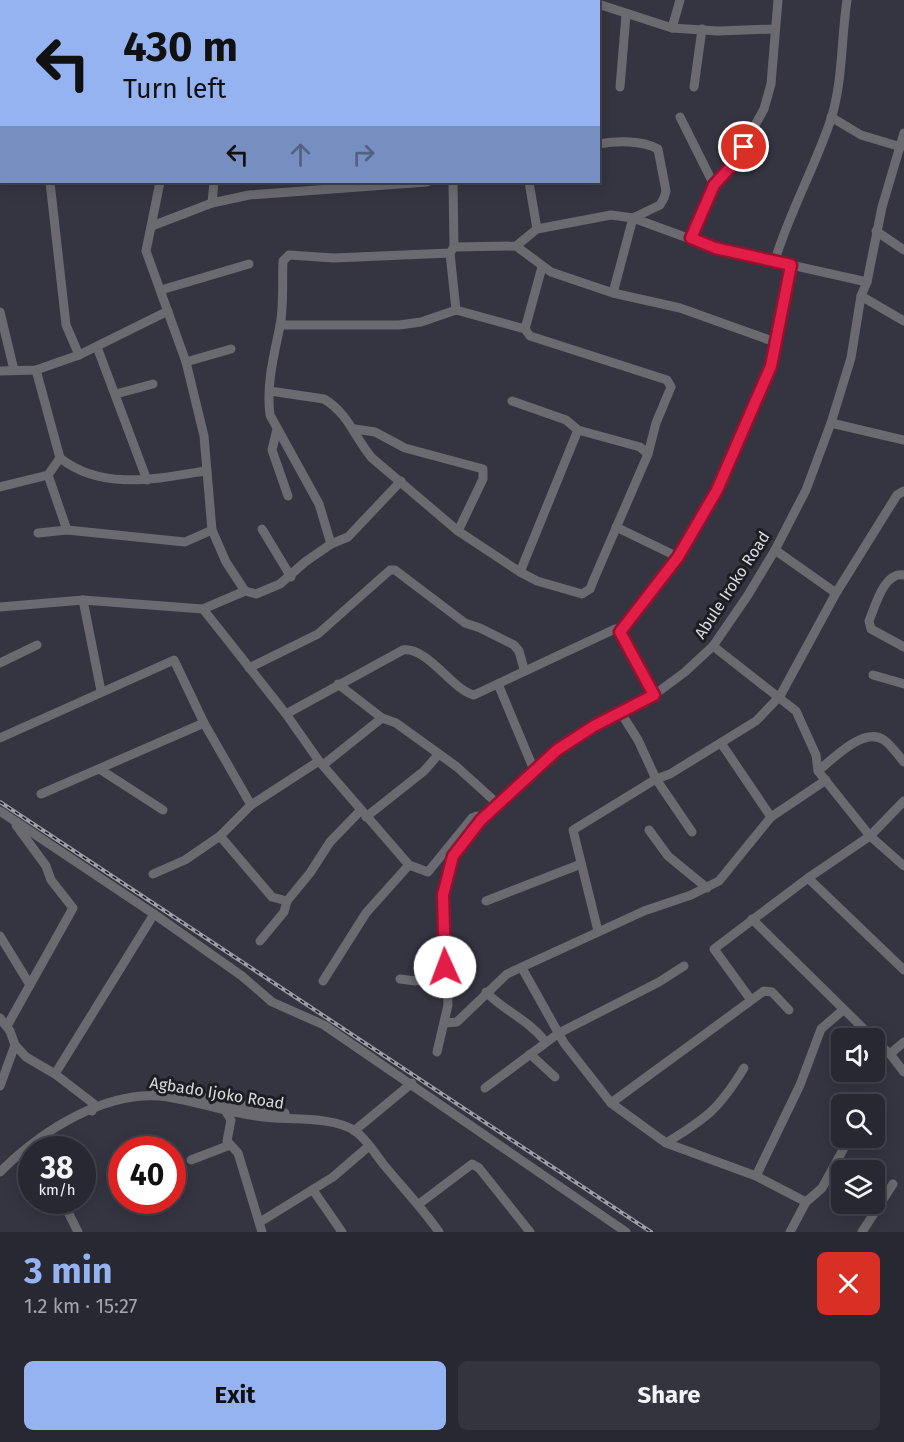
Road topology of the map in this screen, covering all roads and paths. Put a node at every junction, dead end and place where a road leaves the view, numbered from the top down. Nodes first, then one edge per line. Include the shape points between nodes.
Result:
1 (680, 0) edge
2 (778, 0) edge
3 (847, 0) edge
4 (600, 5) edge
5 (626, 15) junction
6 (672, 28) junction
7 (702, 29) junction
8 (774, 29) junction
9 (620, 87) dead end
10 (694, 87) dead end
11 (680, 117) dead end
12 (831, 117) junction
13 (904, 133) edge
14 (600, 144) edge
15 (901, 147) junction
16 (895, 166) junction
17 (904, 173) edge
18 (50, 183) edge
19 (160, 183) edge
20 (214, 183) edge
21 (413, 183) edge
22 (453, 183) edge
23 (529, 183) edge
24 (714, 185) junction
25 (212, 203) junction
26 (633, 218) junction
27 (152, 226) junction
28 (537, 229) junction
29 (876, 231) junction
30 (691, 238) junction
31 (516, 246) junction
32 (452, 250) junction
33 (904, 250) edge
34 (775, 260) junction
35 (249, 264) dead end
36 (791, 265) junction
37 (542, 267) junction
38 (867, 282) junction
39 (160, 290) junction
40 (613, 293) junction
41 (861, 296) junction
42 (456, 310) junction
43 (168, 311) junction
44 (0, 312) edge
45 (904, 321) edge
46 (280, 325) junction
47 (525, 329) junction
48 (775, 342) junction
49 (98, 347) junction
50 (231, 349) dead end
51 (79, 355) junction
52 (186, 362) junction
53 (14, 370) junction
54 (36, 370) junction
55 (0, 371) edge
56 (153, 384) dead end
57 (270, 391) junction
58 (116, 394) junction
59 (512, 401) dead end
60 (831, 423) junction
61 (277, 429) junction
62 (355, 429) junction
63 (578, 430) junction
64 (904, 440) edge
65 (648, 454) junction
66 (60, 458) junction
67 (205, 471) junction
68 (48, 476) junction
69 (147, 480) junction
70 (401, 481) junction
71 (0, 487) edge
72 (904, 491) edge
73 (288, 496) dead end
74 (616, 527) junction
75 (262, 528) dead end
76 (67, 530) junction
77 (212, 530) junction
78 (458, 531) junction
79 (38, 533) dead end
80 (332, 544) junction
81 (775, 550) junction
82 (678, 557) junction
83 (520, 572) junction
84 (904, 575) edge
85 (291, 577) junction
86 (245, 591) junction
87 (836, 593) junction
88 (83, 600) junction
89 (0, 607) edge
90 (203, 609) junction
91 (620, 632) junction
92 (37, 645) dead end
93 (713, 646) junction
94 (904, 647) edge
95 (0, 663) edge
96 (249, 668) junction
97 (524, 669) junction
98 (873, 675) dead end
99 (338, 684) junction
100 (498, 684) junction
101 (904, 684) edge
102 (101, 691) junction
103 (654, 695) junction
104 (780, 696) junction
105 (621, 713) junction
106 (286, 714) junction
107 (382, 718) junction
108 (204, 723) junction
109 (0, 738) edge
110 (722, 743) junction
111 (438, 755) junction
112 (904, 762) edge
113 (321, 763) junction
114 (101, 770) junction
115 (534, 770) junction
116 (819, 771) junction
117 (656, 778) junction
118 (826, 780) junction
119 (41, 794) dead end
120 (904, 801) edge
121 (251, 805) junction
122 (499, 805) junction
123 (163, 810) dead end
124 (0, 811) edge
125 (363, 814) junction
126 (771, 817) junction
127 (12, 820) junction
128 (481, 820) junction
129 (649, 830) dead end
130 (692, 832) dead end
131 (220, 836) junction
132 (870, 836) junction
133 (582, 864) junction
134 (409, 866) junction
135 (904, 866) edge
136 (153, 874) dead end
137 (808, 878) junction
138 (707, 888) junction
139 (287, 901) junction
140 (486, 901) dead end
141 (154, 914) junction
142 (752, 919) junction
143 (598, 931) junction
144 (0, 936) edge
145 (260, 941) dead end
146 (684, 966) dead end
147 (445, 967) junction
148 (522, 968) junction
149 (904, 970) edge
150 (400, 979) dead end
151 (323, 981) dead end
152 (30, 985) junction
153 (486, 993) junction
154 (751, 1000) junction
155 (789, 1010) dead end
156 (843, 1010) junction
157 (3, 1022) edge
158 (445, 1023) junction
159 (862, 1028) edge
160 (558, 1033) junction
161 (545, 1041) junction
162 (904, 1042) edge
163 (15, 1045) junction
164 (885, 1049) edge
165 (437, 1052) dead end
166 (530, 1054) junction
167 (890, 1054) junction
168 (744, 1068) dead end
169 (904, 1072) edge
170 (55, 1074) junction
171 (555, 1077) dead end
172 (412, 1083) junction
173 (0, 1086) edge
174 (152, 1088) dead end
175 (485, 1088) dead end
176 (611, 1103) junction
177 (92, 1110) junction
178 (225, 1110) junction
179 (285, 1113) dead end
180 (354, 1131) junction
181 (47, 1136) edge
182 (666, 1143) junction
183 (230, 1145) junction
184 (369, 1146) junction
185 (844, 1148) edge
186 (18, 1159) edge
187 (191, 1160) dead end
188 (0, 1172) edge
189 (756, 1176) junction
190 (893, 1184) dead end
191 (313, 1190) junction
192 (806, 1202) junction
193 (419, 1204) junction
194 (69, 1214) edge
195 (261, 1227) edge
196 (78, 1232) edge
197 (342, 1232) edge
198 (439, 1232) edge
199 (530, 1232) edge
200 (626, 1232) edge
201 (789, 1232) edge
202 (862, 1232) edge

1 - 6 street
2 - 8 street
3 - 12 street
4 - 5 street
5 - 6 street via 641,16
5 - 9 street
6 - 7 street
7 - 8 street
7 - 10 street
8 - 24 street via 771,84 764,110 735,162
11 - 24 street
12 - 15 street via 861,135
12 - 34 street
13 - 15 street, Abule Iroko Road
14 - 26 street via 615,142 658,149 664,198 660,205
15 - 16 street, Abule Iroko Road
16 - 17 street
16 - 29 street, Abule Iroko Road
18 - 51 street via 66,325
19 - 27 street
20 - 25 street
21 - 25 street via 249,195
22 - 32 street
23 - 28 street
24 - 30 street
25 - 27 street
26 - 28 street via 611,215
26 - 30 street
26 - 40 street
27 - 39 street via 146,251
28 - 31 street
29 - 33 street
29 - 38 street, Abule Iroko Road
30 - 34 street via 715,248
31 - 32 street
31 - 37 street
32 - 42 street
32 - 46 street via 334,258 289,255 283,261
34 - 36 street
35 - 39 street
36 - 38 street
36 - 48 street
37 - 40 street
37 - 47 street
38 - 41 street, Abule Iroko Road
39 - 43 street
40 - 48 street via 680,308
41 - 45 street
41 - 60 street, Abule Iroko Road via 851,358
42 - 46 street via 399,325
42 - 47 street
43 - 49 street
43 - 52 street
44 - 53 street
46 - 57 street
47 - 65 street via 530,336 670,383
48 - 82 street via 771,366 717,490
49 - 51 street
49 - 58 street
50 - 52 street
51 - 54 street
52 - 67 street via 204,436
53 - 54 street
53 - 55 street
54 - 66 street
56 - 58 street
57 - 61 street via 270,415
57 - 62 street via 324,399
58 - 69 street
59 - 63 street via 566,420
60 - 64 street
60 - 81 street, Abule Iroko Road via 806,490
61 - 73 street via 272,450
61 - 80 street via 319,504
62 - 70 street via 372,458
62 - 78 street via 375,432 405,448 483,469 483,479
63 - 65 street via 640,447
63 - 83 street
65 - 74 street
66 - 68 street
66 - 69 street via 73,468 100,478
67 - 69 street
67 - 77 street
68 - 71 street
68 - 76 street
70 - 78 street
70 - 80 street via 365,522 348,537
72 - 87 street via 897,495
74 - 82 street
74 - 83 street via 590,589 582,594
75 - 85 street
76 - 77 street via 185,542
76 - 79 street
77 - 86 street
78 - 83 street
80 - 85 street
81 - 87 street
81 - 93 street, Abule Iroko Road
82 - 91 street
84 - 94 street via 889,579 869,621 872,629
85 - 86 street via 256,594
86 - 90 street
87 - 104 street
88 - 89 street
88 - 90 street
88 - 102 street
90 - 96 street
91 - 97 street via 619,628 608,631
91 - 103 street
92 - 95 street
93 - 103 street, Abule Iroko Road
93 - 104 street
96 - 97 street via 318,634 390,570 395,570 465,624 514,645
96 - 106 street
97 - 100 street
98 - 101 street
99 - 100 street via 408,650 433,664 471,695
99 - 106 street
99 - 107 street
100 - 115 street
102 - 108 street via 174,660
102 - 109 street
103 - 105 street, Abule Iroko Road
104 - 110 street via 756,721
104 - 116 street via 801,720
105 - 115 street, Abule Iroko Road via 566,744
105 - 117 street
106 - 113 street
107 - 111 street via 396,723
107 - 113 street
108 - 114 street
108 - 121 street
110 - 117 street via 670,774
110 - 126 street
111 - 122 street
111 - 125 street via 424,771
112 - 116 street via 884,740 868,737
113 - 121 street
113 - 125 street
114 - 119 street
114 - 123 street
115 - 122 street, Abule Iroko Road
116 - 118 street
117 - 130 street
117 - 133 street via 576,825 573,834
118 - 126 street
118 - 132 street
120 - 132 street
121 - 131 street
122 - 128 street, Abule Iroko Road
124 - 127 street
125 - 134 street
125 - 139 street via 330,842
126 - 138 street via 729,871
127 - 141 street
127 - 152 street via 73,908
128 - 134 street via 477,816 467,823 428,872
128 - 147 street, Abule Iroko Road via 453,856 444,883
129 - 138 street via 668,856
131 - 136 street via 185,860
131 - 139 street via 272,897
132 - 135 street
132 - 137 street
133 - 140 street
133 - 143 street
134 - 151 street via 366,913
137 - 142 street
137 - 149 street
138 - 143 street
139 - 145 street via 284,912
141 - 170 street
141 - 172 street via 272,1002 324,1025
142 - 154 street via 714,949
142 - 156 street
143 - 148 street
144 - 152 street
146 - 160 street
147 - 150 street via 416,981
147 - 158 street, Abule Iroko Road via 449,989
148 - 153 street
148 - 160 street
152 - 157 street
153 - 158 street via 457,1022
153 - 161 street via 523,1018
154 - 155 street via 768,990
154 - 176 street
156 - 159 street
156 - 189 street via 821,1029 800,1085
157 - 163 street
158 - 165 street, Abule Iroko Road
160 - 161 street
160 - 176 street
161 - 166 street
162 - 167 street
163 - 170 street via 38,1066
163 - 173 street
164 - 167 street
166 - 171 street
166 - 175 street
167 - 169 street
168 - 182 street via 708,1118
170 - 177 street via 94,1104
172 - 180 street
172 - 200 street
174 - 179 street
176 - 182 street
177 - 178 street, Agbado Ijoko Road via 115,1100 143,1096
177 - 181 street, Agbado Ijoko Road via 57,1126
178 - 180 street, Agbado Ijoko Road via 258,1117 325,1122
178 - 183 street via 231,1120 227,1136
180 - 184 street, Agbado Ijoko Road
182 - 189 street
183 - 187 street
183 - 195 street via 238,1153
184 - 191 street
184 - 193 street, Agbado Ijoko Road
185 - 192 street via 822,1188
186 - 188 street, Agbado Ijoko Road
189 - 192 street
190 - 202 street
191 - 195 street
191 - 197 street
192 - 201 street
193 - 198 street, Agbado Ijoko Road
193 - 199 street via 472,1164 480,1168
194 - 196 street

